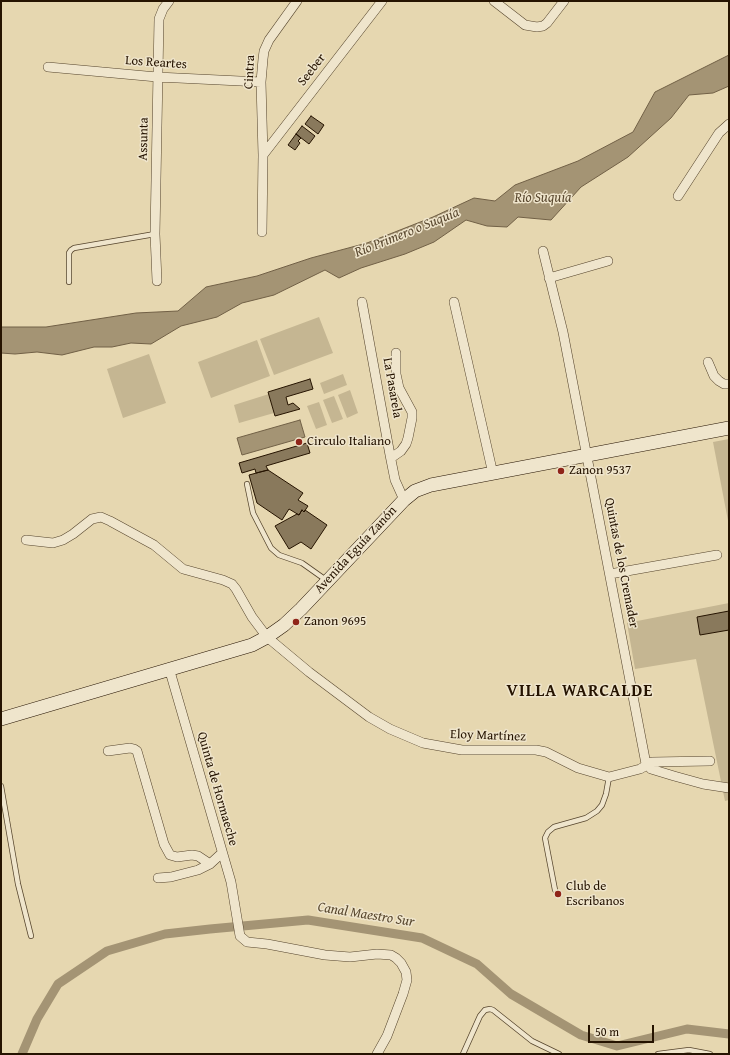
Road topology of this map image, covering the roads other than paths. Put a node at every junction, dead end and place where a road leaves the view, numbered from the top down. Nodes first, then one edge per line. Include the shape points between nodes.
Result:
1 (169, 1) edge
2 (297, 1) edge
3 (382, 1) edge
4 (494, 1) edge
5 (564, 1) edge
6 (48, 67) dead end
7 (157, 77) junction
8 (261, 82) junction
9 (729, 124) edge
10 (263, 155) junction
11 (678, 196) dead end
12 (262, 232) dead end
13 (155, 234) junction
14 (543, 251) dead end
15 (608, 261) dead end
16 (549, 278) junction
17 (157, 281) dead end
18 (69, 282) dead end
19 (362, 302) dead end
20 (454, 302) dead end
21 (396, 353) dead end
22 (708, 362) dead end
23 (729, 384) edge
24 (729, 428) edge
25 (586, 456) junction
26 (391, 458) junction
27 (492, 474) junction
28 (247, 484) dead end
29 (404, 500) junction
30 (26, 540) dead end
31 (717, 555) dead end
32 (610, 574) junction
33 (327, 581) junction
34 (267, 637) junction
35 (169, 668) junction
36 (1, 719) edge
37 (108, 751) dead end
38 (710, 761) dead end
39 (646, 764) junction
40 (609, 777) junction
41 (1, 786) edge
42 (729, 788) edge
43 (222, 853) junction
44 (210, 864) junction
45 (158, 878) dead end
46 (555, 890) dead end
47 (31, 936) dead end
48 (377, 1054) edge
49 (463, 1054) edge
50 (559, 1054) edge
51 (658, 1054) edge
52 (710, 1054) edge

1 - 7 street, Assunta via 159,19
2 - 8 street, Cintra via 266,46
3 - 10 street, Seeber
4 - 5 street via 525,25 537,27 547,23
6 - 7 street, Los Reartes
7 - 8 street, Los Reartes
7 - 13 street, Assunta
8 - 10 street, Cintra
9 - 11 street via 719,133
10 - 12 street, Cintra
13 - 17 street, Assunta
13 - 18 lane via 71,250
14 - 16 street, Quintas de los Cremader
15 - 16 street
16 - 25 street, Quintas de los Cremader via 563,332
19 - 26 street, La Pasarela
20 - 27 street
21 - 26 street via 399,388 412,412 412,418 406,444
22 - 23 street via 714,376 724,384
24 - 25 main road, Avenida Eguía Zanón
25 - 27 main road, Avenida Eguía Zanón
25 - 32 street, Quintas de los Cremader
26 - 29 street, La Pasarela via 395,480
27 - 29 main road, Avenida Eguía Zanón via 431,486 415,491
28 - 33 lane via 253,514 271,548 279,555 302,563
29 - 33 main road, Avenida Eguía Zanón
30 - 34 street, Eloy Martínez via 53,543 63,540 92,519 102,517 154,546 182,569 232,584
31 - 32 street
32 - 39 street, Quintas de los Cremader
33 - 34 main road, Avenida Eguía Zanón via 284,625
34 - 35 main road, Avenida Eguía Zanón via 252,644
34 - 40 street, Eloy Martínez via 369,717 408,738 462,750 536,750 546,752 578,768
35 - 36 main road, Avenida Eguía Zanón
35 - 43 street, Quinta de Hormaeche
37 - 44 street via 130,748 137,751 164,844 170,855 198,856
38 - 39 street via 660,761
39 - 40 street via 640,769
39 - 42 street via 651,769 674,776
40 - 46 lane via 606,794 597,811 586,818 554,827 545,838
41 - 47 lane via 18,884
43 - 44 street
43 - 48 street, Quinta de Hormaeche via 231,882 241,937 247,942 325,955 350,957 377,954 391,956 401,963 407,980 404,994
44 - 45 street via 198,870
49 - 50 lane via 480,1016 485,1010 490,1009 532,1041
51 - 52 lane via 689,1050

